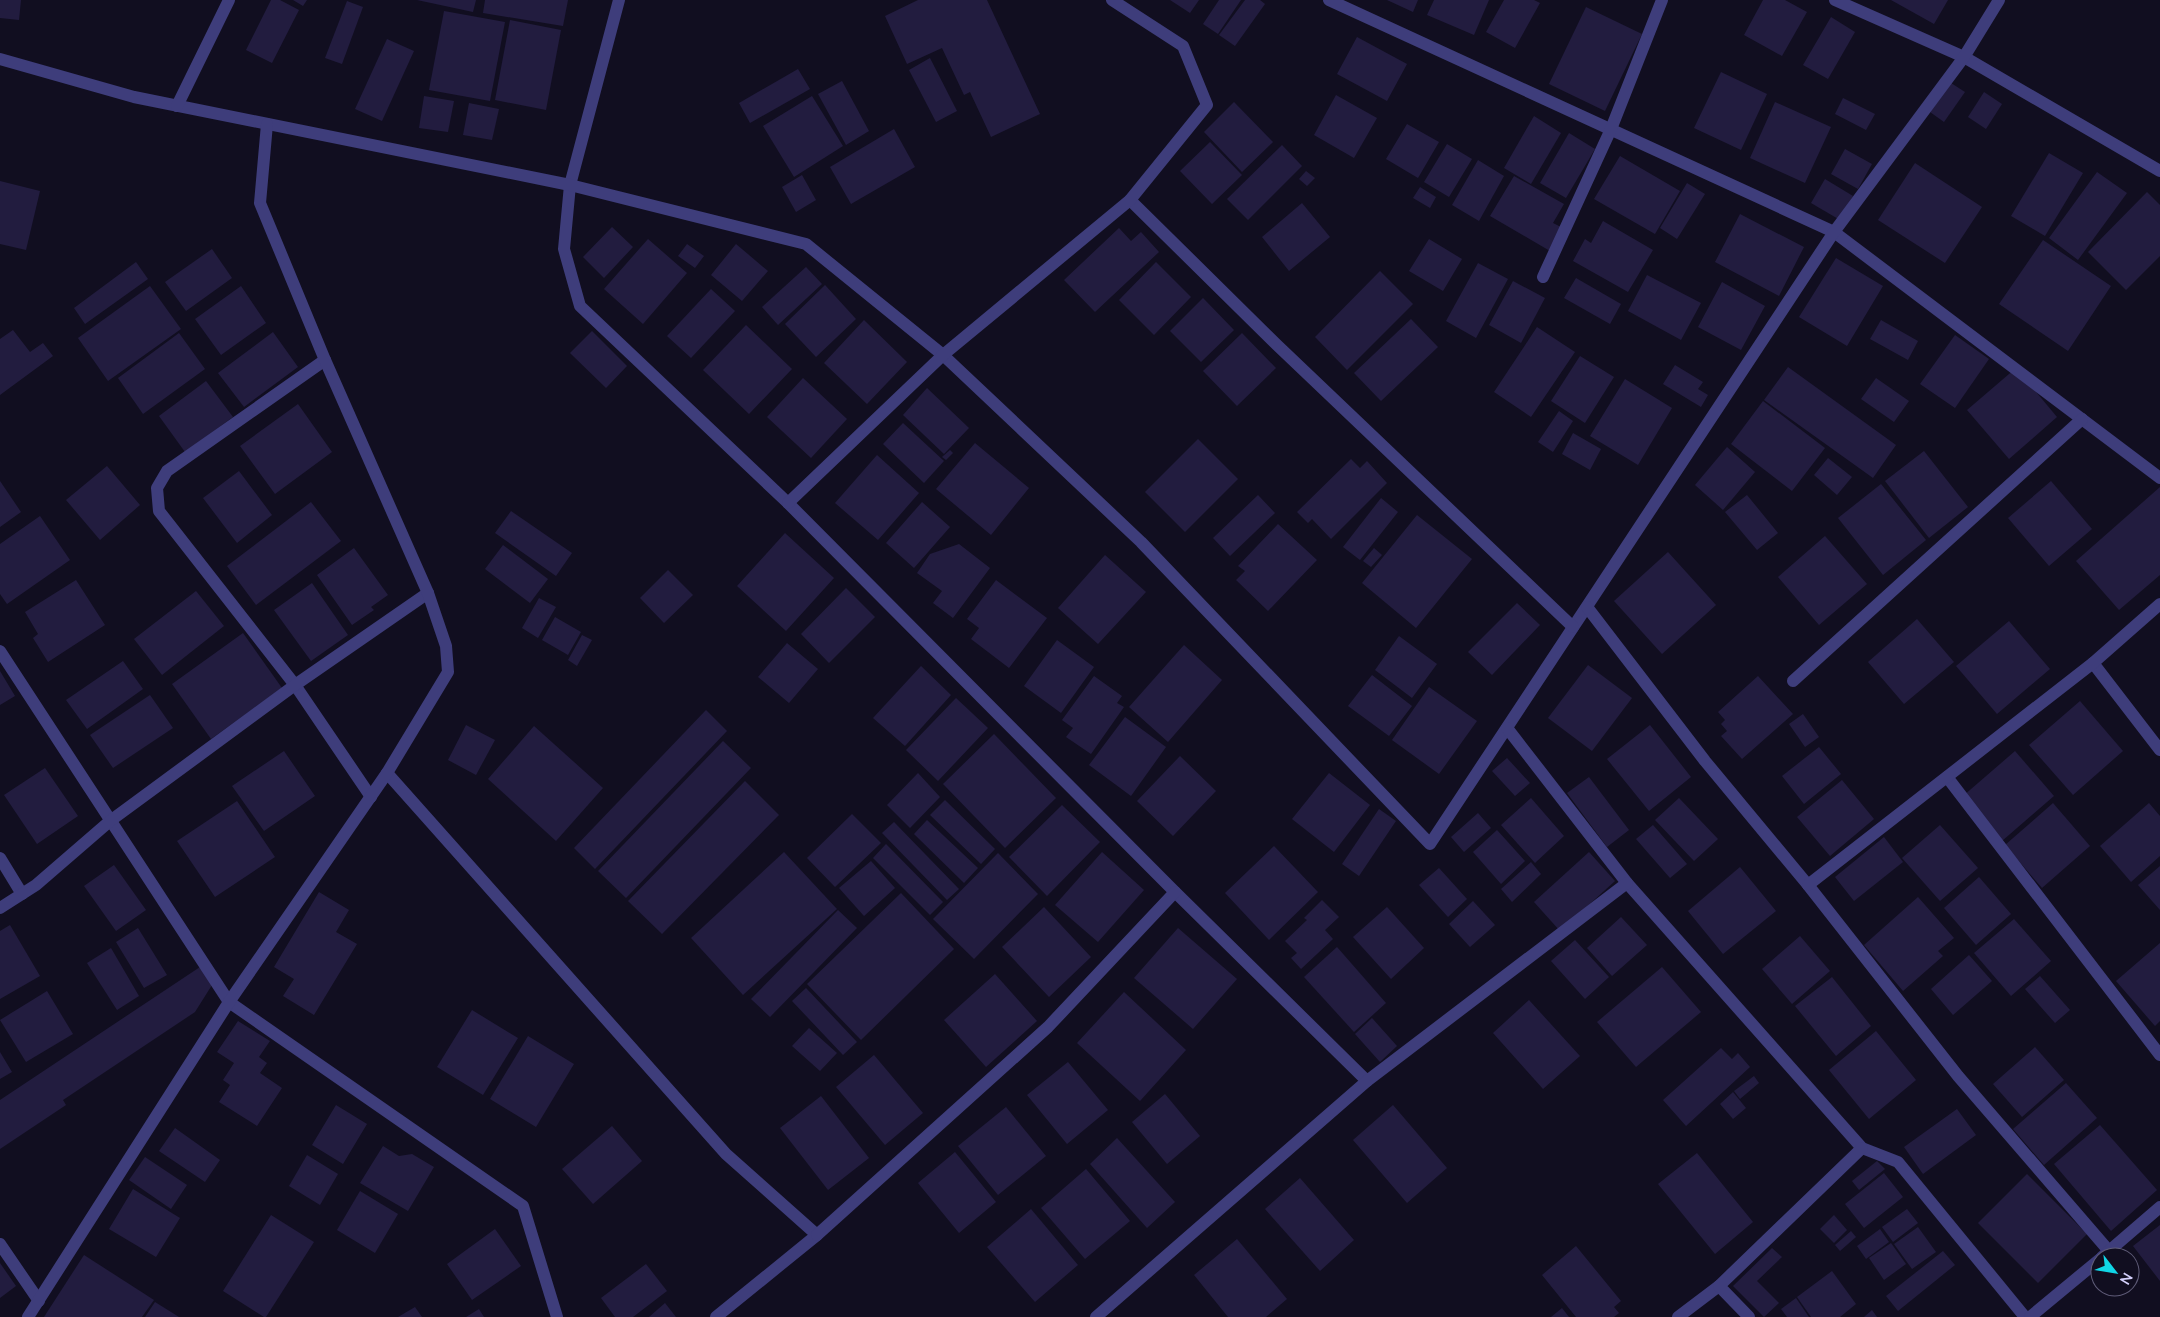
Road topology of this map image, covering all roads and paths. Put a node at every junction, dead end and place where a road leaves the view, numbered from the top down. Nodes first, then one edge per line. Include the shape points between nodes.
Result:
1 (229, 0) edge
2 (619, 0) edge
3 (1112, 0) edge
4 (1329, 0) edge
5 (1662, 0) edge
6 (1835, 0) edge
7 (1999, 0) edge
8 (1964, 57) junction
9 (0, 59) edge
10 (177, 106) junction
11 (267, 124) junction
12 (1611, 129) junction
13 (2160, 171) edge
14 (570, 185) junction
15 (1130, 200) junction
16 (1834, 232) junction
17 (1543, 277) dead end
18 (943, 355) junction
19 (325, 360) junction
20 (2082, 419) junction
21 (2160, 478) edge
22 (788, 503) junction
23 (428, 593) junction
24 (2160, 604) edge
25 (1587, 607) junction
26 (1573, 627) junction
27 (0, 651) edge
28 (2093, 663) junction
29 (1793, 681) dead end
30 (294, 685) junction
31 (1507, 728) junction
32 (2160, 750) edge
33 (387, 773) junction
34 (1947, 777) junction
35 (371, 797) junction
36 (110, 821) junction
37 (0, 858) edge
38 (1627, 883) junction
39 (1808, 885) junction
40 (1175, 892) junction
41 (22, 894) junction
42 (0, 908) edge
43 (229, 1002) junction
44 (2160, 1055) edge
45 (1367, 1081) junction
46 (1862, 1148) junction
47 (2160, 1206) edge
48 (817, 1235) junction
49 (0, 1244) edge
50 (2097, 1247) edge
51 (2114, 1247) edge
52 (2090, 1268) edge
53 (1719, 1286) junction
54 (39, 1301) junction
55 (28, 1317) edge
56 (557, 1317) edge
57 (716, 1317) edge
58 (1096, 1317) edge
59 (1678, 1317) edge
60 (1748, 1317) edge
61 (2025, 1317) edge
62 (2030, 1317) edge

1 - 10 street
2 - 14 street
3 - 15 street via 1183,46 1207,105
4 - 12 street
5 - 12 street
6 - 8 street
7 - 8 street
8 - 13 street
8 - 16 street
9 - 10 street
10 - 11 street
11 - 14 street
11 - 19 street via 260,203
12 - 16 street
12 - 17 street
14 - 18 street via 806,244
14 - 22 street via 564,248 580,306
15 - 18 street
15 - 26 street
16 - 20 street
16 - 25 street
18 - 22 street
18 - 31 street via 1142,542 1430,844
19 - 23 street
19 - 30 street via 167,471 157,488 158,511
20 - 21 street
20 - 29 street
22 - 40 street
23 - 30 street
23 - 33 street via 446,646 448,672
24 - 28 street
25 - 26 street
25 - 39 street via 1705,761
26 - 31 street
27 - 36 street
28 - 32 street
28 - 34 street
30 - 35 street
30 - 36 street
31 - 38 street
33 - 35 street
33 - 48 street via 726,1154
34 - 39 street
34 - 44 street
35 - 43 street
36 - 41 street
36 - 43 street
37 - 41 street
38 - 45 street
38 - 46 street
39 - 50 street
40 - 45 street
40 - 48 street via 1048,1027
41 - 42 street
43 - 54 street
43 - 56 street via 523,1206
45 - 58 street
46 - 53 street
46 - 61 street via 1898,1162
47 - 51 street
48 - 57 street
49 - 54 street
52 - 62 street
53 - 59 street
53 - 60 street
54 - 55 street

